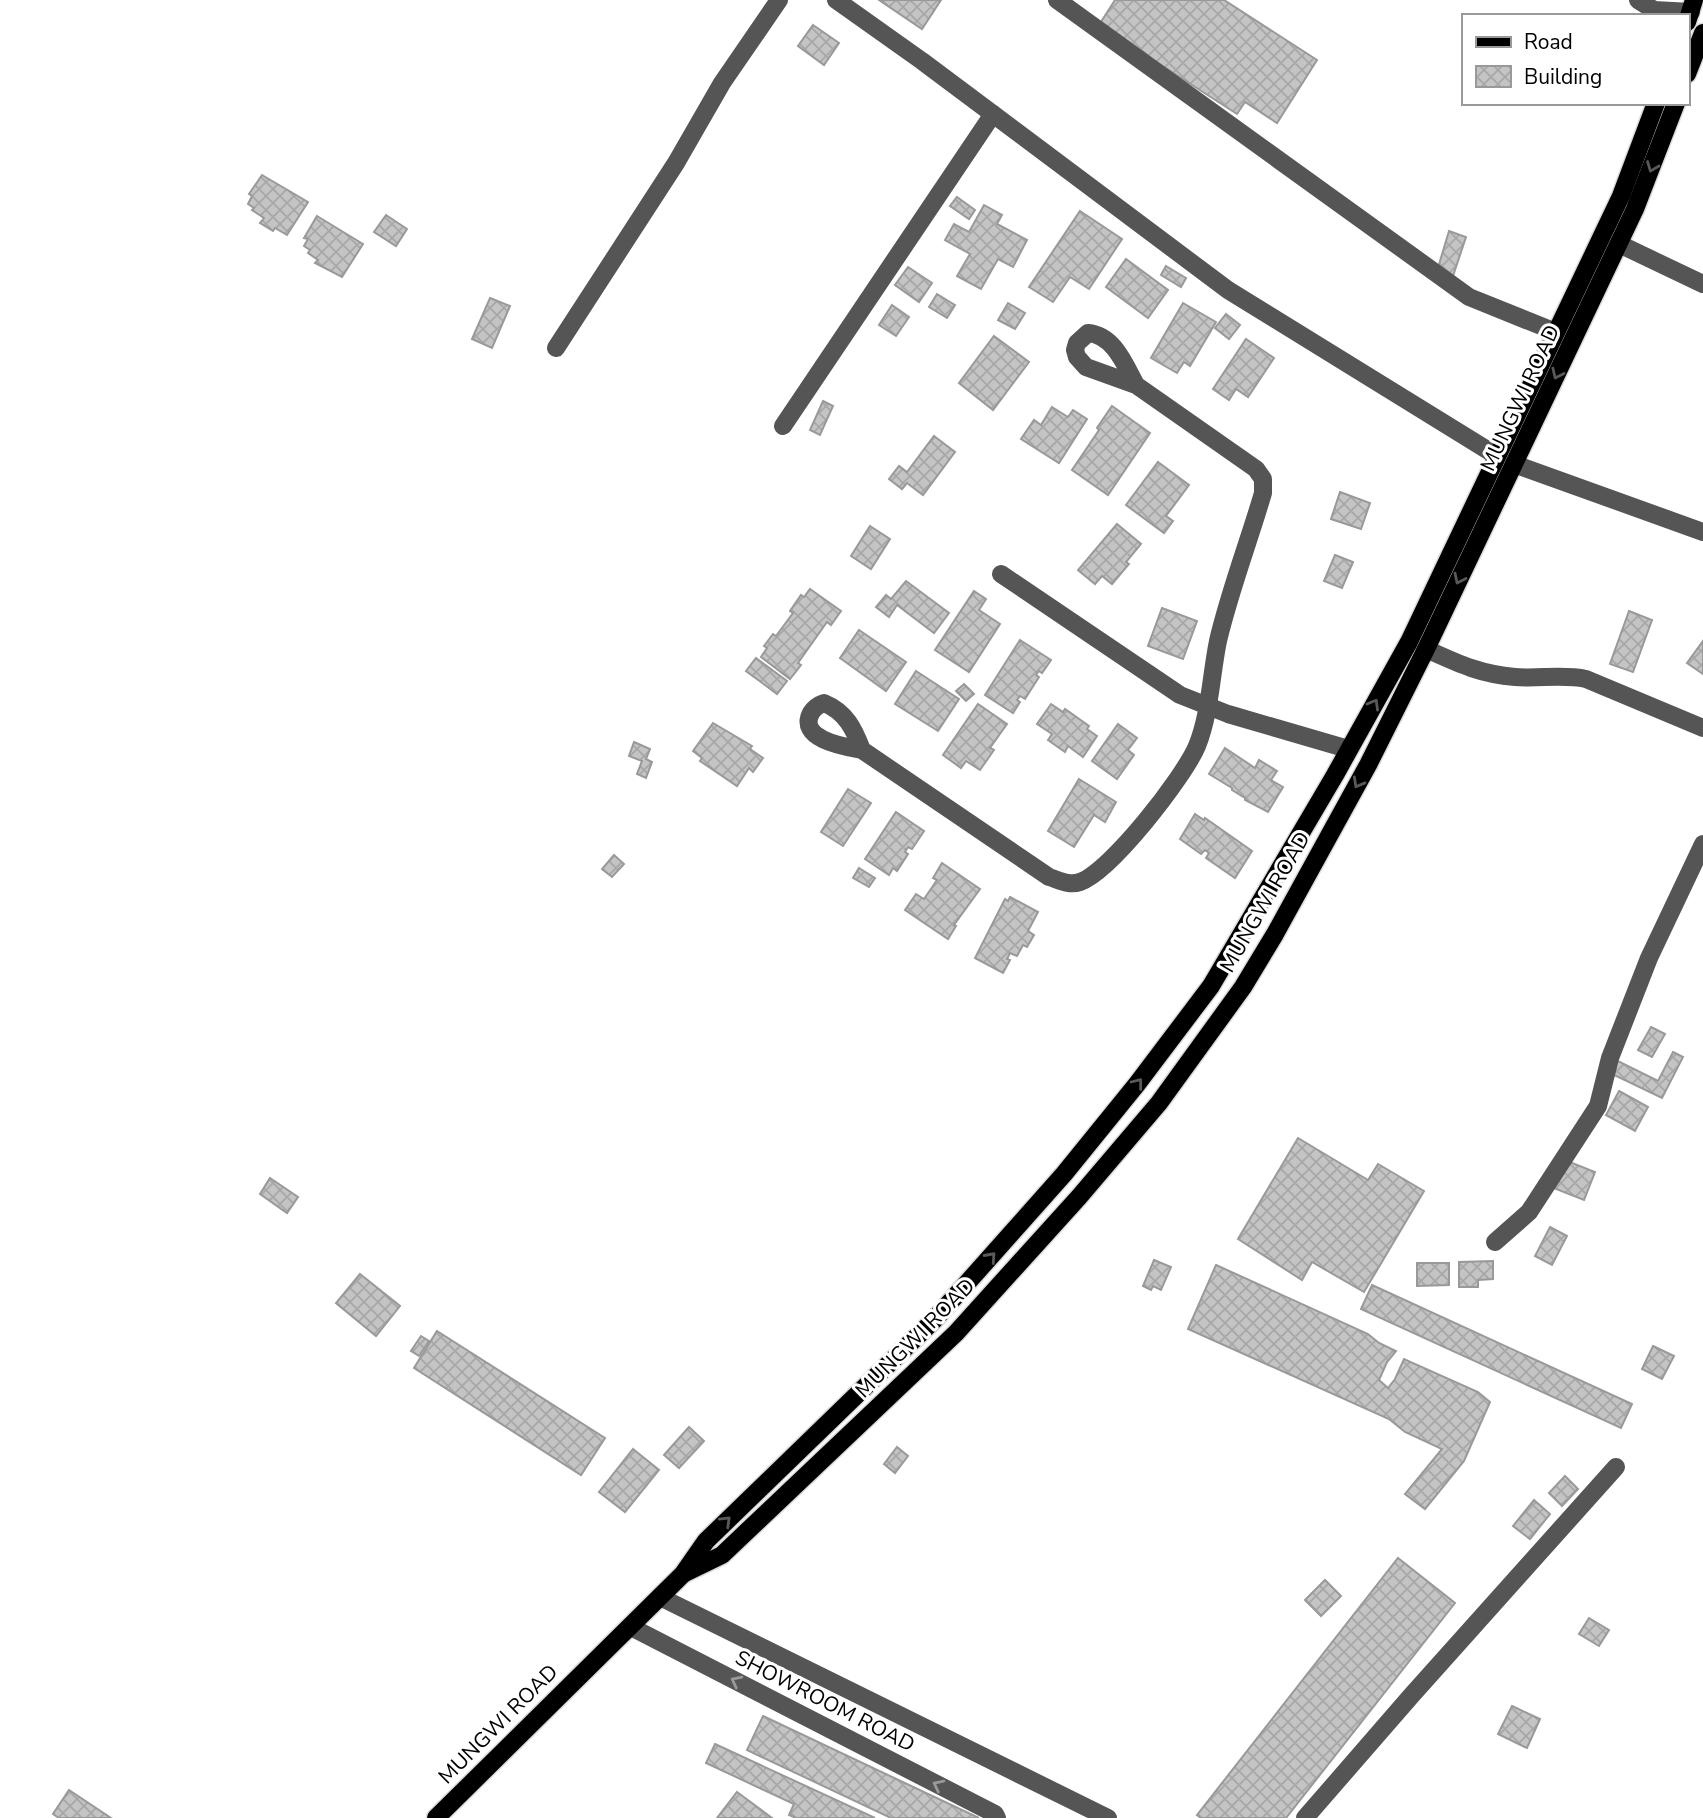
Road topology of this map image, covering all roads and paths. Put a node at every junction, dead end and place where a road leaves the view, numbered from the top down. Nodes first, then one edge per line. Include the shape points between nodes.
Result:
1 (779, 0) edge
2 (835, 0) edge
3 (1057, 0) edge
4 (1638, 0) edge
5 (1691, 11) edge
6 (1703, 33) edge
7 (1689, 69) edge
8 (1655, 105) edge
9 (1675, 105) edge
10 (993, 114) junction
11 (1619, 244) junction
12 (1703, 284) edge
13 (1556, 332) junction
14 (556, 348) dead end
15 (1136, 385) dead end
16 (783, 426) dead end
17 (1497, 456) junction
18 (1514, 464) junction
19 (1703, 532) edge
20 (1001, 574) dead end
21 (1426, 649) junction
22 (1206, 707) junction
23 (1703, 728) edge
24 (1348, 749) junction
25 (862, 750) dead end
26 (1703, 844) edge
27 (1495, 1242) dead end
28 (1616, 1467) dead end
29 (683, 1574) junction
30 (660, 1597) junction
31 (631, 1627) junction
32 (436, 1818) edge
33 (997, 1818) edge
34 (1108, 1818) edge
35 (1305, 1818) edge

1 - 14 street
2 - 10 street
3 - 13 street via 1469,297
4 - 5 street via 1654,10
6 - 7 main road
8 - 13 main road, MUNGWI ROAD via 1621,195
9 -> 11 main road, MUNGWI ROAD
10 - 16 street
10 - 17 street via 1228,289
11 - 12 street
11 -> 18 main road, MUNGWI ROAD
13 - 17 main road, MUNGWI ROAD
15 - 22 street via 1256,469 1263,479 1263,493 1219,639
24 -> 17 main road, MUNGWI ROAD via 1409,642
18 - 19 street
18 -> 21 main road, MUNGWI ROAD
20 - 22 street via 1180,695
21 - 23 street via 1475,671 1586,679
21 -> 29 main road, MUNGWI ROAD via 1275,934 1243,988 1159,1102 956,1333 722,1555
22 - 24 street
22 - 25 street via 1196,748 1136,833 1097,872 1069,884 1049,877
29 -> 24 main road, MUNGWI ROAD via 706,1541 935,1319 1137,1084 1211,986
26 - 27 street via 1649,958 1610,1058 1598,1106 1529,1212
28 - 35 street
29 - 30 main road, MUNGWI ROAD
30 - 31 main road, MUNGWI ROAD
30 - 34 street
31 - 32 main road, MUNGWI ROAD
33 -> 31 street, SHOWROOM ROAD

